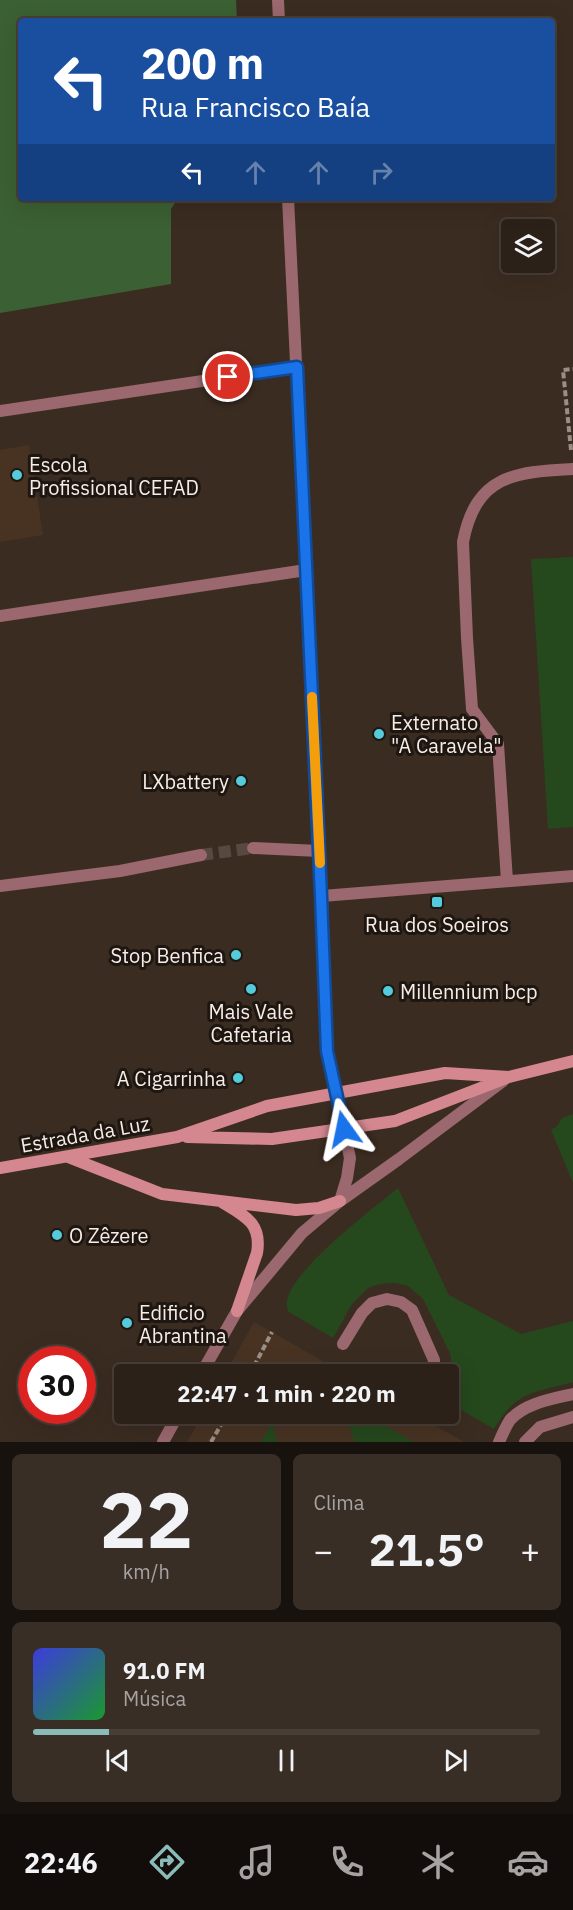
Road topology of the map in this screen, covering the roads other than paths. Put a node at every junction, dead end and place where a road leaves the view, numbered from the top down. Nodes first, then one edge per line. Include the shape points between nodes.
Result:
1 (278, 0) edge
2 (279, 18) edge
3 (288, 201) edge
4 (297, 367) junction
5 (0, 411) edge
6 (573, 469) edge
7 (306, 570) junction
8 (0, 616) edge
9 (253, 848) tunnel mouth
10 (319, 851) junction
11 (201, 855) tunnel mouth
12 (573, 876) edge
13 (507, 881) junction
14 (0, 886) edge
15 (321, 896) junction
16 (573, 1061) edge
17 (509, 1077) junction
18 (336, 1093) junction
19 (344, 1129) junction
20 (177, 1137) junction
21 (66, 1157) junction
22 (0, 1168) edge
23 (219, 1200) junction
24 (340, 1201) junction
25 (237, 1311) junction
26 (343, 1344) dead end
27 (207, 1364) edge
28 (434, 1364) edge
29 (573, 1394) edge
30 (573, 1417) edge
31 (173, 1424) edge
32 (163, 1442) edge
33 (498, 1442) edge
34 (525, 1442) edge

1 - 2 street
3 - 4 street
4 - 5 street
4 - 7 street
6 - 13 street via 516,474 498,482 472,511 463,542 472,709 498,744
7 - 8 street
7 - 10 street
9 - 10 street
10 - 15 street
11 - 14 street via 120,871
12 - 13 street
13 - 15 street
15 - 18 street via 327,1051
16 - 17 main road, Estrada da Luz
17 - 18 main road, Estrada da Luz via 445,1073
17 - 19 main road, Estrada da Luz via 395,1121
17 - 24 street
18 - 19 street
18 - 20 main road, Estrada da Luz via 267,1106
19 - 20 main road, Estrada da Luz via 272,1139
19 - 24 street via 350,1158
20 - 21 main road, Estrada da Luz
21 - 22 main road, Estrada da Luz
21 - 23 main road via 162,1194
23 - 24 main road via 296,1210
23 - 25 main road via 246,1217 257,1232 259,1243
24 - 25 street via 302,1233
25 - 27 street
26 - 28 street via 372,1303 387,1299 401,1302 412,1310
29 - 33 street via 524,1409 511,1420
30 - 34 street via 540,1427
31 - 32 street

